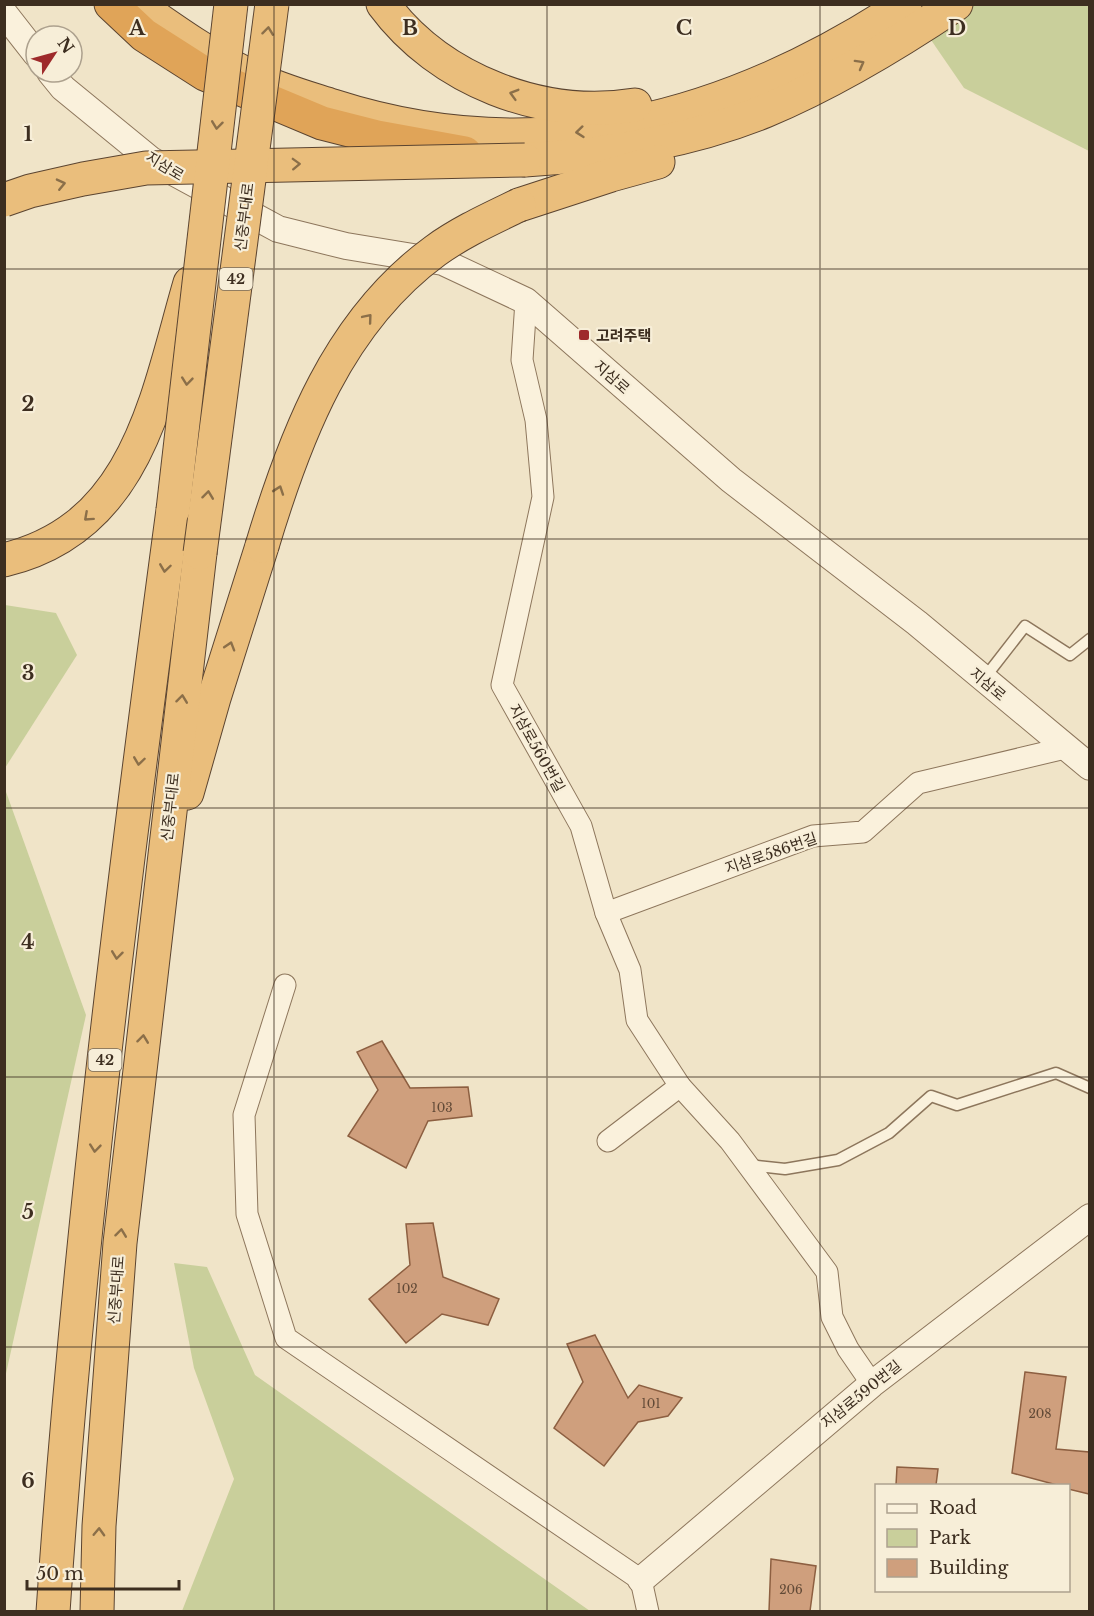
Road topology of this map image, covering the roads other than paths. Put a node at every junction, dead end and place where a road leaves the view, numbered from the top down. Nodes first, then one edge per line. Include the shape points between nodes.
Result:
1 (111, 4) edge
2 (136, 4) edge
3 (231, 4) edge
4 (272, 4) edge
5 (383, 4) edge
6 (905, 4) edge
7 (956, 4) edge
8 (4, 13) edge
9 (24, 39) edge
10 (825, 83) junction
11 (60, 84) edge
12 (758, 85) junction
13 (525, 160) junction
14 (4, 200) edge
15 (204, 235) junction
16 (526, 300) junction
17 (4, 560) edge
18 (1089, 639) edge
19 (983, 680) junction
20 (1065, 748) junction
21 (1089, 767) edge
22 (161, 884) junction
23 (606, 913) junction
24 (285, 985) dead end
25 (680, 1086) junction
26 (1089, 1088) edge
27 (608, 1142) dead end
28 (747, 1164) junction
29 (1089, 1217) edge
30 (872, 1384) junction
31 (641, 1581) junction
32 (52, 1611) edge
33 (97, 1611) edge
34 (647, 1611) edge

1 - 13 highway via 144,35 204,74 322,123 425,147
12 -> 2 highway via 704,105 585,132 475,135 356,114 296,94 251,76 182,37
3 -> 15 highway, 42, bridge
22 -> 4 highway, 신중부대로 / 42, bridge
12 -> 5 highway via 613,108 563,107 508,93 468,77 422,48
6 - 12 highway via 838,45
10 -> 7 highway
8 - 9 street
10 - 13 highway via 712,129 624,149
22 -> 10 highway, bridge via 278,494 303,426 328,375 359,329 395,287 434,252 470,228 519,205 717,144 774,117
11 - 16 street, 지삼로 via 151,160 278,230 443,262
14 -> 13 highway, bridge via 83,178 146,168
15 -> 17 highway, bridge via 160,388 125,472 81,524 58,541
15 -> 32 highway, 42, bridge via 97,1124 64,1441
16 - 19 street, 지삼로 via 731,480 917,623
16 - 23 street, 지삼로560번길 via 522,360 536,420 543,497 502,685 581,826
18 - 19 lane via 1070,655 1025,626
19 - 20 street, 지삼로
20 - 21 street, 지삼로
20 - 23 street, 지삼로586번길 via 918,783 863,832 813,836
33 -> 22 highway, 신중부대로 / 42 via 99,1526 120,1243
23 - 25 street, 지삼로560번길 via 630,970 637,1020
24 - 31 street via 244,1115 247,1214 286,1338
25 - 27 street
25 - 28 street, 지삼로560번길
26 - 28 lane via 1056,1073 957,1105 931,1096 889,1133 838,1160 785,1169
28 - 30 street, 지삼로560번길 via 827,1272 832,1317
29 - 30 street, 지삼로590번길
30 - 31 street, 지삼로590번길
31 - 34 street

